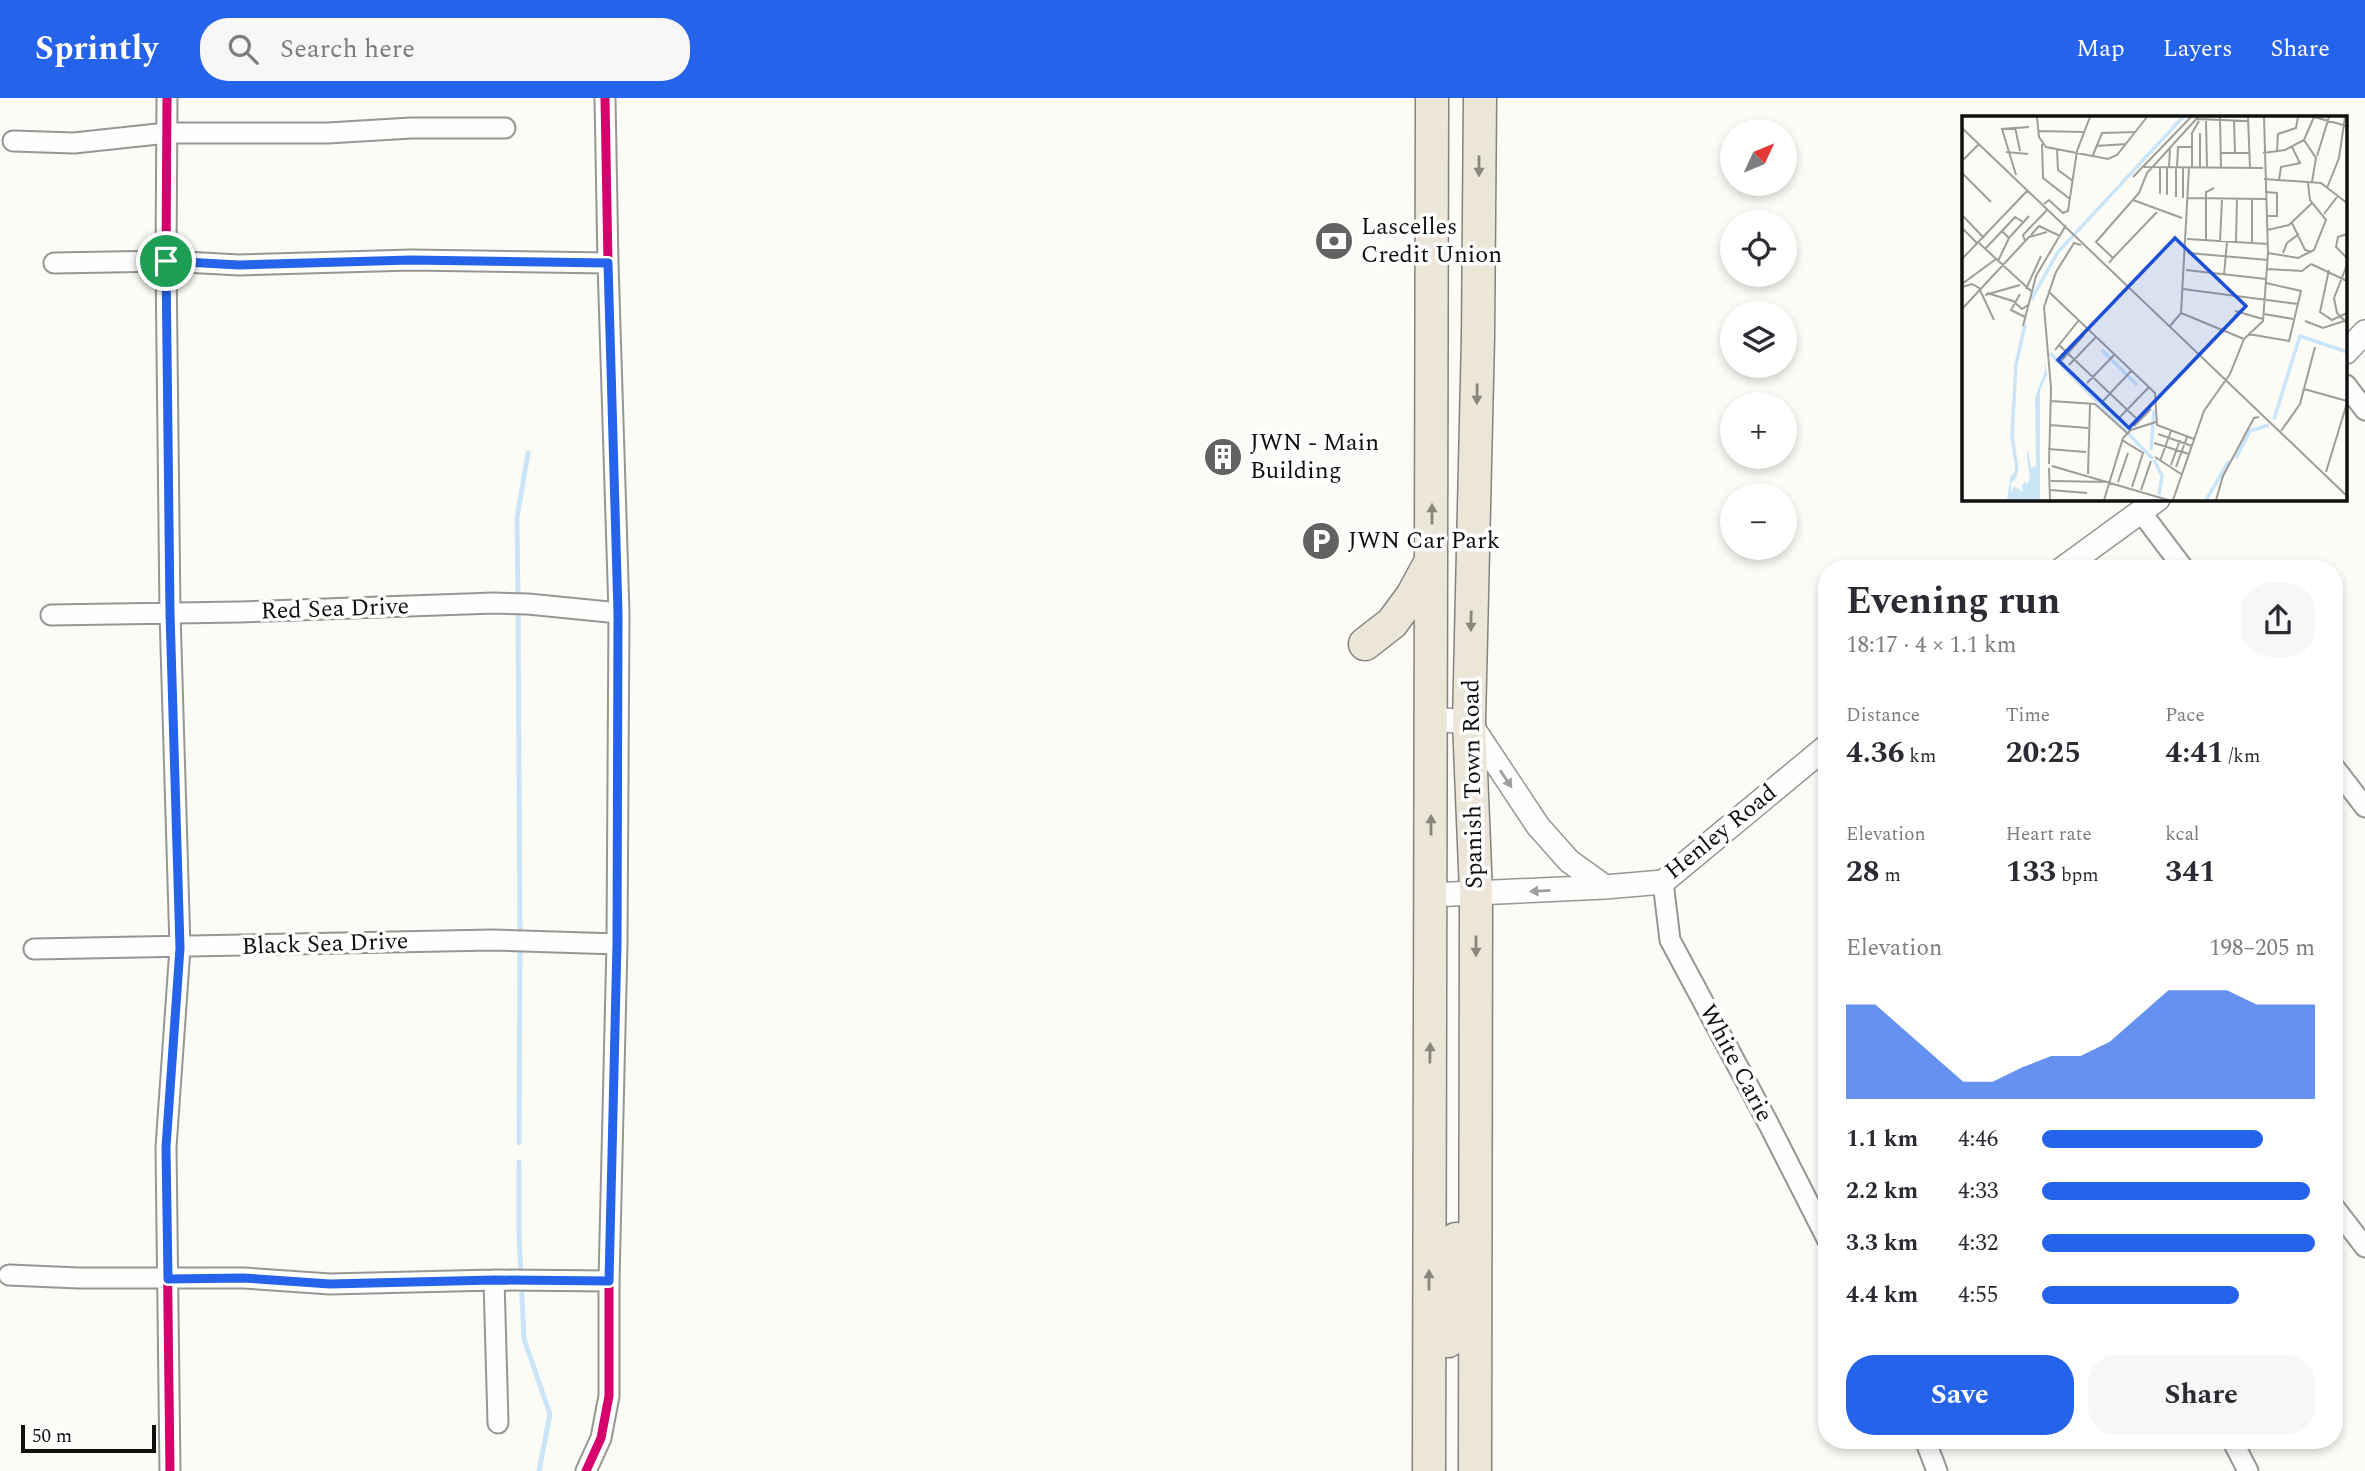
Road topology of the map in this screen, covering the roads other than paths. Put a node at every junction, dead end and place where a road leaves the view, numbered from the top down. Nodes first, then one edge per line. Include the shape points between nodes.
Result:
1 (167, 98) edge
2 (605, 98) edge
3 (1432, 98) edge
4 (1480, 98) edge
5 (505, 128) dead end
6 (167, 133) junction
7 (13, 141) dead end
8 (166, 261) junction
9 (54, 263) dead end
10 (608, 263) junction
11 (2365, 332) edge
12 (2348, 350) edge
13 (2348, 388) edge
14 (2365, 410) edge
15 (2150, 505) edge
16 (1432, 560) junction
17 (2074, 560) edge
18 (2179, 560) edge
19 (170, 613) junction
20 (618, 613) junction
21 (51, 615) dead end
22 (1365, 643) dead end
23 (1432, 719) junction
24 (1469, 722) junction
25 (1818, 754) edge
26 (2343, 779) edge
27 (2365, 807) edge
28 (1663, 882) junction
29 (1605, 887) junction
30 (1476, 893) junction
31 (1431, 895) junction
32 (617, 944) junction
33 (180, 948) junction
34 (34, 949) dead end
35 (1474, 1205) junction
36 (2343, 1219) edge
37 (1818, 1221) edge
38 (2365, 1247) edge
39 (9, 1275) dead end
40 (168, 1279) junction
41 (494, 1280) junction
42 (609, 1281) junction
43 (498, 1423) dead end
44 (1928, 1449) edge
45 (2237, 1449) edge
46 (170, 1471) edge
47 (586, 1471) edge
48 (1429, 1471) edge
49 (1439, 1471) edge
50 (1475, 1471) edge
51 (1937, 1471) edge
52 (2248, 1471) edge

1 - 6 street
2 - 10 street
16 -> 3 highway, Spanish Town Road
4 -> 24 highway, Spanish Town Road
5 - 6 street
6 - 7 street via 74,143
6 - 8 street
8 - 9 street
8 - 10 street via 239,265 411,260
8 - 19 street
10 - 20 street
11 - 12 street
13 - 14 street
15 - 17 street
15 - 18 street
16 - 22 highway via 1392,623
16 - 23 highway, Spanish Town Road
19 - 20 street, Red Sea Drive via 494,603
19 - 21 street, Red Sea Drive
19 - 33 street
20 - 32 street
23 - 24 street
31 -> 23 highway, Spanish Town Road
24 -> 29 street via 1538,826 1569,861
24 - 30 highway, Spanish Town Road
25 - 28 street, Henley Road
26 - 27 street
28 - 29 street, Henley Road
28 - 37 street, White Carie via 1670,940
29 -> 30 street, Henley Road
30 - 31 street, Henley Road
30 -> 35 highway, Spanish Town Road
48 -> 31 highway, Spanish Town Road
32 - 33 street, Black Sea Drive via 501,940
32 - 42 street
33 - 34 street, Black Sea Drive
33 - 40 street via 166,1147
35 - 49 highway via 1458,1215
35 - 50 highway, Spanish Town Road
36 - 38 street
39 - 40 street
40 - 41 street via 330,1284
40 - 46 street
41 - 42 street
41 - 43 street
42 - 47 street via 609,1396 601,1438
44 - 51 street
45 - 52 street

